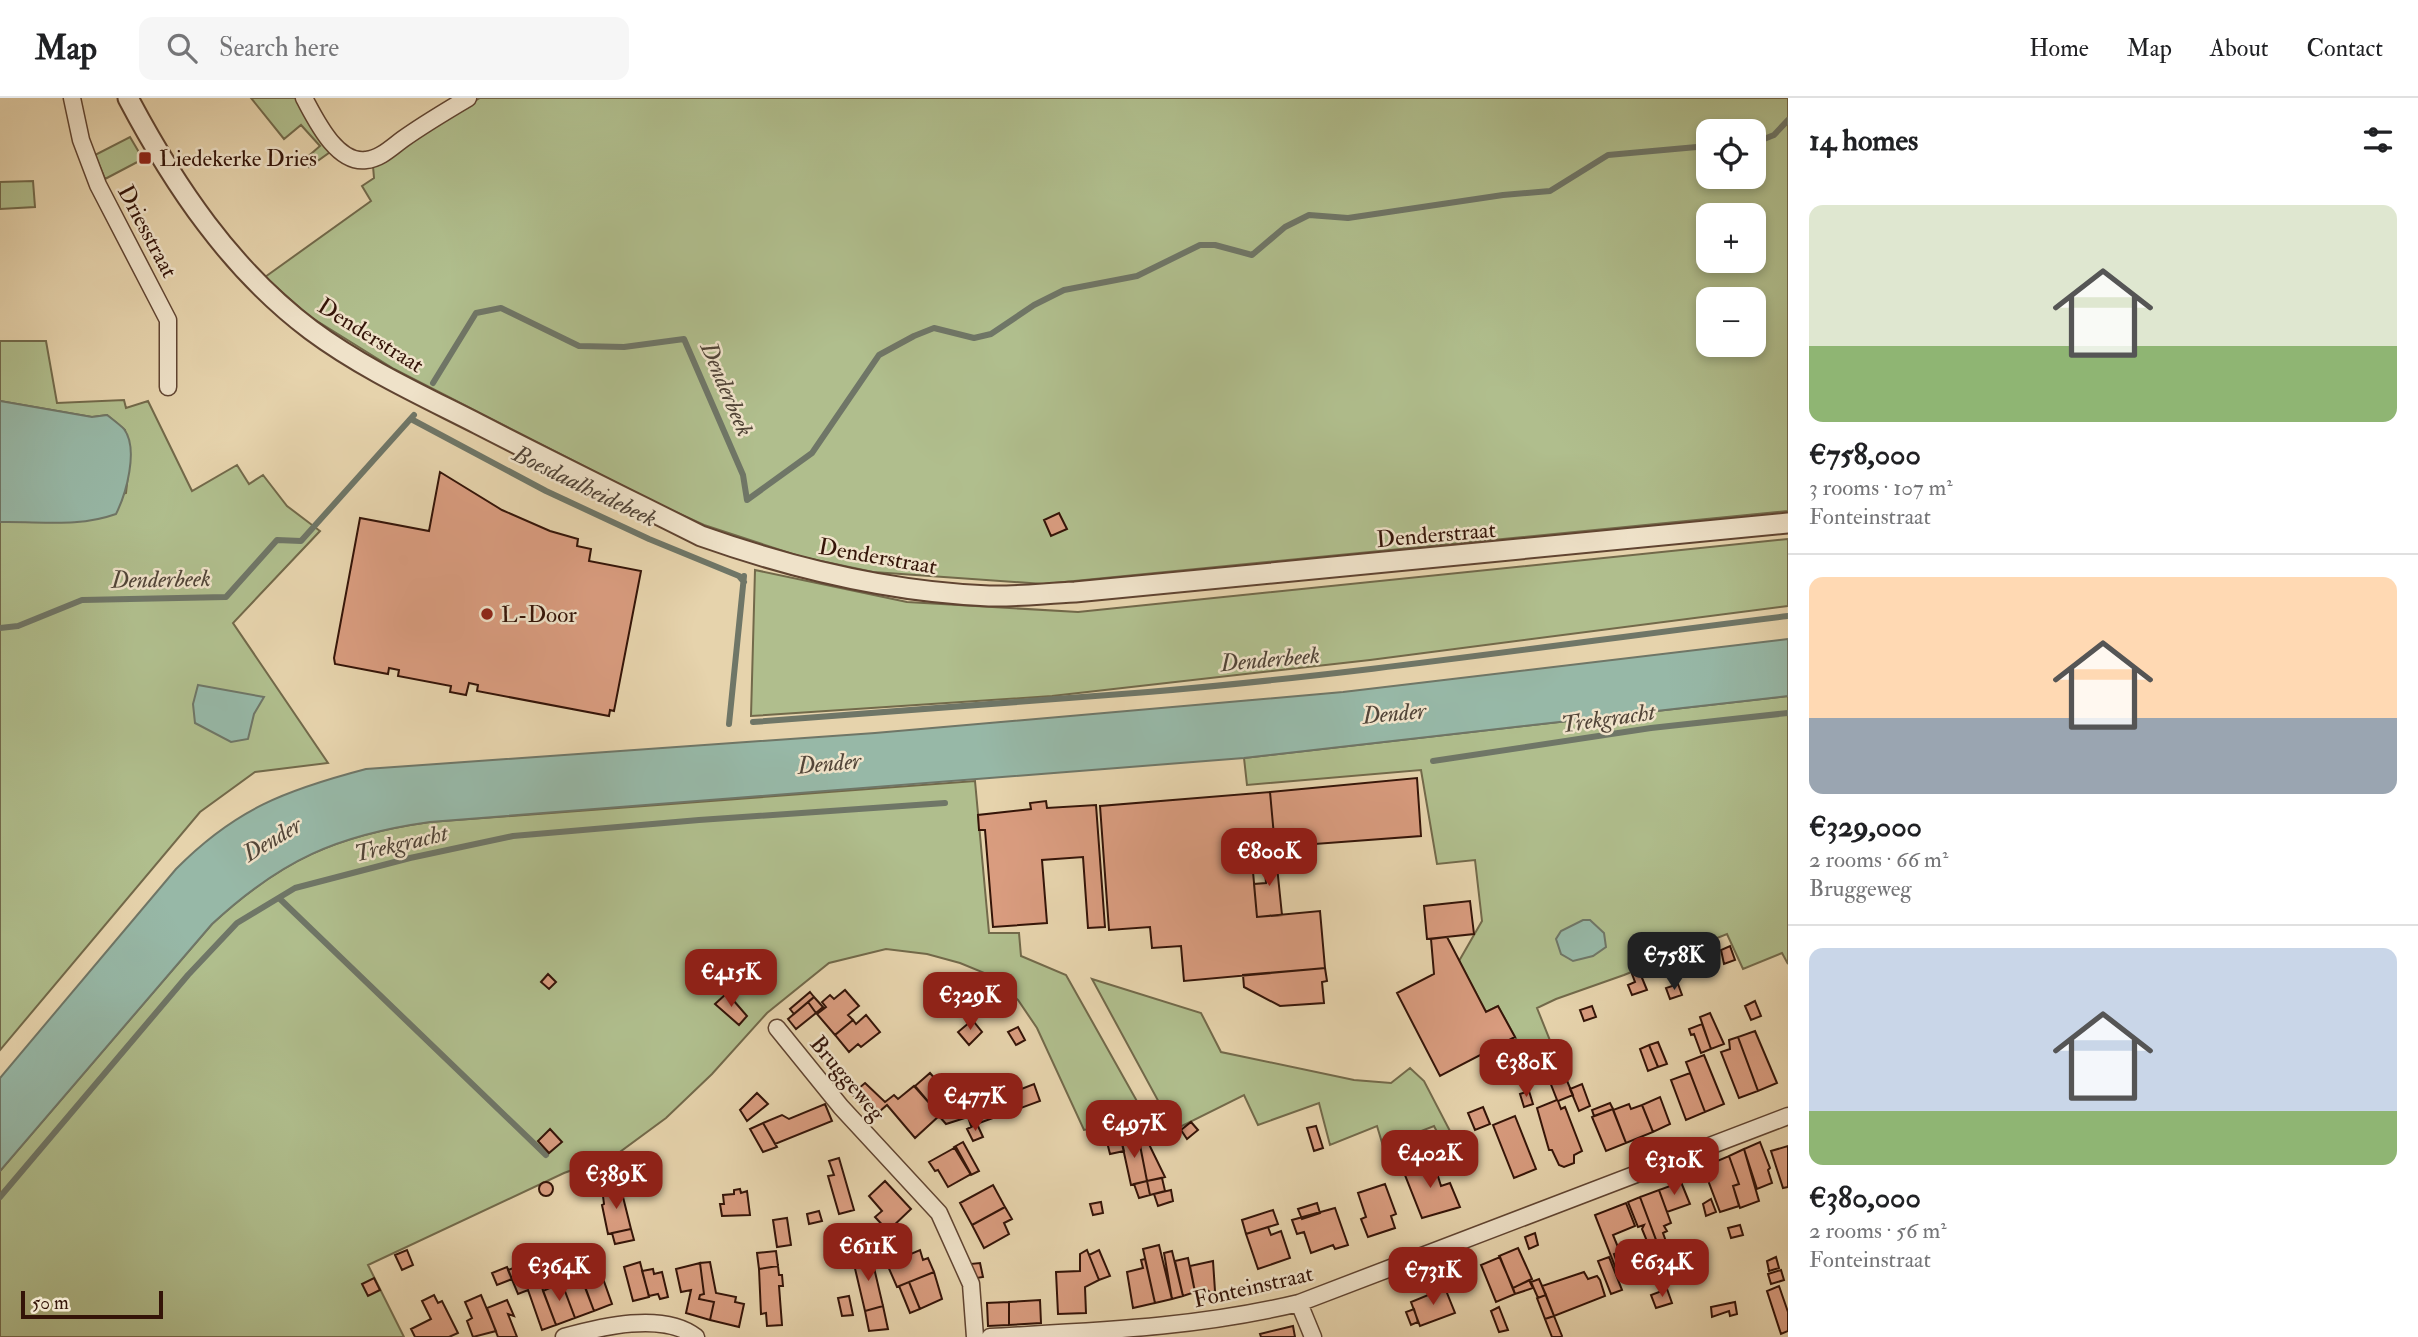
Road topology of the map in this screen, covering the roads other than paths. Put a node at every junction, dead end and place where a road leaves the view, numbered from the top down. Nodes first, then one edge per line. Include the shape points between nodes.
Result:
1 (72, 98) edge
2 (128, 98) edge
3 (304, 98) edge
4 (468, 98) edge
5 (168, 387) dead end
6 (1788, 523) edge
7 (777, 1028) dead end
8 (1788, 1116) edge
9 (1299, 1303) junction
10 (564, 1337) edge
11 (696, 1337) edge
12 (975, 1337) edge
13 (990, 1337) edge
14 (1313, 1337) edge

1 - 5 street, Driesstraat via 98,185 168,320
2 - 6 street, Denderstraat via 182,192 213,232 310,330 393,381 701,536 847,579 991,596 1075,592
3 - 4 street via 334,146 365,161
7 - 12 street, Bruggeweg via 841,1107 939,1213 971,1284
8 - 9 street, Fonteinstraat
9 - 13 street, Fonteinstraat via 1175,1326
9 - 14 street
10 - 11 street via 630,1322 688,1331

